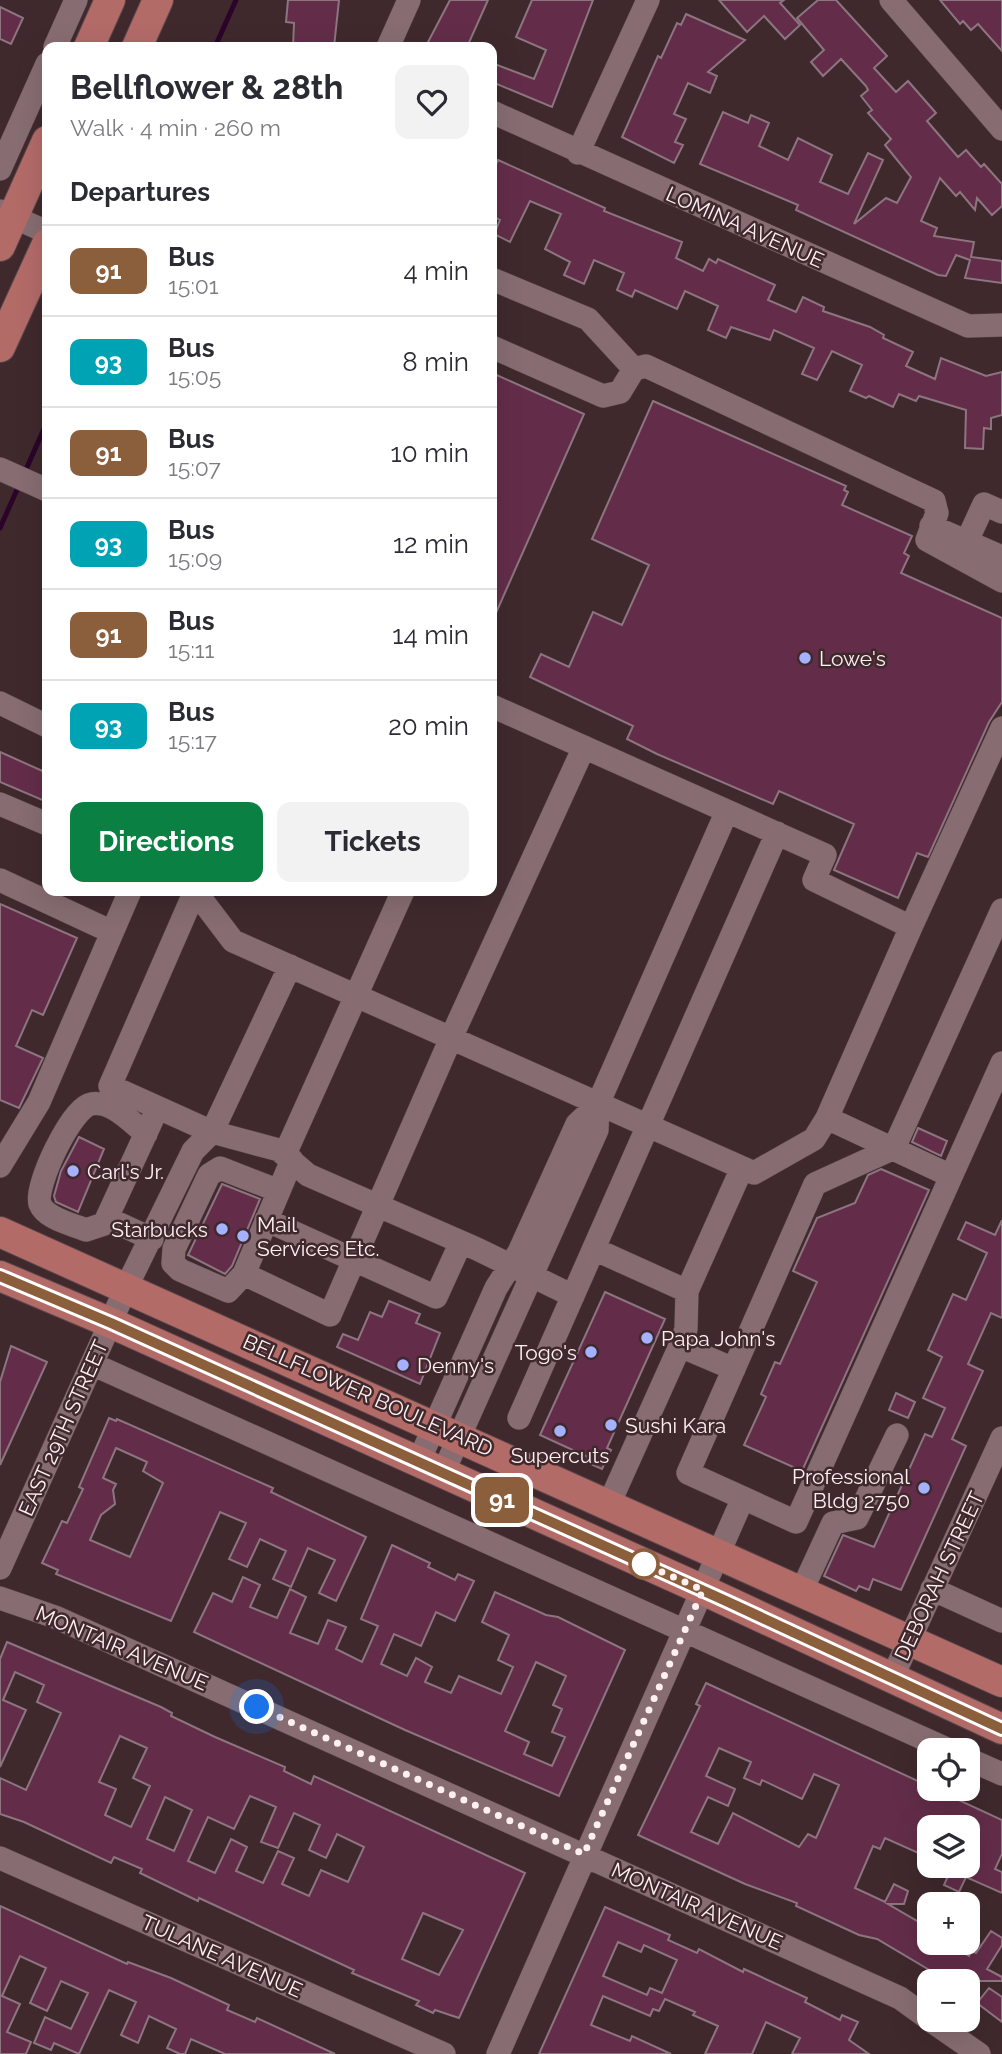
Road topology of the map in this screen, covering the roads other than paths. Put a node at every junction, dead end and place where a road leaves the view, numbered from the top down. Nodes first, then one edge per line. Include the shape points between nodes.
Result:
1 (76, 0) edge
2 (110, 0) edge
3 (158, 0) edge
4 (409, 0) edge
5 (648, 0) edge
6 (891, 0) edge
7 (57, 42) edge
8 (91, 42) edge
9 (139, 42) edge
10 (390, 42) edge
11 (42, 75) edge
12 (497, 114) edge
13 (1002, 129) edge
14 (42, 150) edge
15 (578, 153) junction
16 (0, 169) edge
17 (6, 214) edge
18 (42, 230) edge
19 (0, 246) edge
20 (42, 255) edge
21 (497, 281) edge
22 (1002, 326) edge
23 (0, 347) edge
24 (497, 349) edge
25 (634, 369) junction
26 (0, 469) edge
27 (42, 488) edge
28 (1002, 512) edge
29 (931, 526) junction
30 (967, 541) junction
31 (1002, 557) edge
32 (1002, 581) edge
33 (2, 708) edge
34 (497, 708) edge
35 (42, 724) edge
36 (1002, 728) edge
37 (584, 747) junction
38 (0, 804) edge
39 (727, 811) junction
40 (42, 822) edge
41 (777, 833) junction
42 (0, 880) edge
43 (128, 896) edge
44 (193, 896) edge
45 (199, 896) edge
46 (401, 896) edge
47 (1002, 910) edge
48 (911, 928) junction
49 (112, 932) junction
50 (290, 966) junction
51 (356, 996) junction
52 (451, 1038) junction
53 (1002, 1063) edge
54 (598, 1104) junction
55 (157, 1108) junction
56 (827, 1118) junction
57 (648, 1126) junction
58 (212, 1132) junction
59 (146, 1134) junction
60 (894, 1148) junction
61 (288, 1157) junction
62 (0, 1166) edge
63 (742, 1168) junction
64 (951, 1176) junction
65 (279, 1191) junction
66 (378, 1206) junction
67 (266, 1220) junction
68 (106, 1222) junction
69 (0, 1232) edge
70 (152, 1239) junction
71 (461, 1242) junction
72 (594, 1249) junction
73 (354, 1260) junction
74 (521, 1270) junction
75 (244, 1275) junction
76 (0, 1276) edge
77 (126, 1288) junction
78 (687, 1291) junction
79 (573, 1296) junction
80 (111, 1323) junction
81 (680, 1346) junction
82 (92, 1364) junction
83 (734, 1369) junction
84 (519, 1418) dead end
85 (447, 1431) junction
86 (897, 1435) dead end
87 (1002, 1438) edge
88 (430, 1468) junction
89 (992, 1487) edge
90 (743, 1498) junction
91 (609, 1504) junction
92 (719, 1553) junction
93 (0, 1568) edge
94 (932, 1589) junction
95 (703, 1590) junction
96 (802, 1590) junction
97 (0, 1598) edge
98 (1002, 1621) edge
99 (684, 1629) junction
100 (909, 1639) junction
101 (893, 1676) junction
102 (1002, 1682) edge
103 (1002, 1729) edge
104 (923, 1738) edge
105 (980, 1764) edge
106 (1002, 1774) edge
107 (584, 1854) junction
108 (0, 1858) edge
109 (917, 2010) edge
110 (948, 2032) edge
111 (444, 2054) edge
112 (498, 2054) edge
113 (979, 2054) edge

1 - 7 street
2 - 8 main road
3 - 9 main road
4 - 10 street
5 - 15 street
6 - 13 street
11 - 16 street
12 - 15 street, LOMINA AVENUE
14 - 17 main road
15 - 22 street, LOMINA AVENUE via 968,326
17 - 18 street
17 - 19 main road
20 - 23 main road
21 - 25 street via 588,319
24 - 25 street via 603,396 620,393
25 - 29 street via 646,366 934,501 937,513
26 - 27 street
28 - 30 street via 984,504
29 - 30 street
29 - 32 street via 927,540 932,545
30 - 31 street
33 - 35 street
34 - 37 street
36 - 48 street
37 - 39 street
37 - 52 street
38 - 40 street
39 - 41 street
39 - 54 street
41 - 48 street via 825,855 814,880
41 - 57 street
42 - 49 street
43 - 49 street
44 - 55 street via 110,1086
45 - 50 street via 233,941
46 - 51 street
47 - 60 street
48 - 56 street
49 - 62 street via 39,1101
50 - 51 street
50 - 58 street, EAST 29TH STREET
51 - 52 street
51 - 61 street
52 - 54 street
52 - 66 street
53 - 64 street
54 - 57 street
54 - 74 street via 578,1124
55 - 58 street
55 - 59 street
56 - 60 street
56 - 63 street via 814,1139 754,1173
57 - 63 street
57 - 72 street
58 - 61 street
58 - 70 street, EAST 29TH STREET via 193,1151
59 - 68 street
59 - 68 street via 116,1110 101,1103 89,1104 75,1113 38,1189 46,1213 86,1230
60 - 64 street
60 - 83 street via 815,1184
61 - 65 street
61 - 66 street via 308,1175
63 - 78 street
64 - 90 street via 796,1522
65 - 67 street
65 - 75 street via 220,1168 209,1175 174,1249 173,1263 180,1270 228,1291
66 - 71 street
66 - 73 street
67 - 73 street
67 - 75 street
68 - 70 street
69 - 77 main road, BELLFLOWER BOULEVARD
70 - 77 street, EAST 29TH STREET
71 - 73 street via 436,1297
71 - 74 street
72 - 78 street
72 - 79 street
73 - 75 street via 330,1315
74 - 79 street
74 - 85 street via 524,1297
76 - 80 main road, BELLFLOWER BOULEVARD
77 - 80 street, EAST 29TH STREET
77 - 85 main road, BELLFLOWER BOULEVARD
78 - 81 street via 686,1329
79 - 84 street
80 - 82 street, EAST 29TH STREET
80 - 88 main road, BELLFLOWER BOULEVARD
81 - 83 street
81 - 91 street
82 - 93 street, EAST 29TH STREET
82 - 99 street
83 - 90 street via 688,1473
85 - 88 street
85 - 91 main road, BELLFLOWER BOULEVARD
86 - 96 street via 857,1518 834,1523
87 - 89 street, DEBORAH STREET
88 - 95 main road, BELLFLOWER BOULEVARD
89 - 94 street, DEBORAH STREET
90 - 92 street
91 - 92 main road, BELLFLOWER BOULEVARD
92 - 95 street
92 - 96 main road, BELLFLOWER BOULEVARD
94 - 98 street
94 - 100 street, DEBORAH STREET
95 - 99 street
95 - 101 main road, BELLFLOWER BOULEVARD
96 - 100 main road, BELLFLOWER BOULEVARD
97 - 107 street, MONTAIR AVENUE via 55,1616
99 - 104 street
99 - 107 street
100 - 101 street, DEBORAH STREET
100 - 102 main road, BELLFLOWER BOULEVARD
101 - 103 main road, BELLFLOWER BOULEVARD
105 - 106 street
107 - 109 street, MONTAIR AVENUE via 900,1998
107 - 112 street
108 - 111 street, TULANE AVENUE
110 - 113 street, MONTAIR AVENUE

